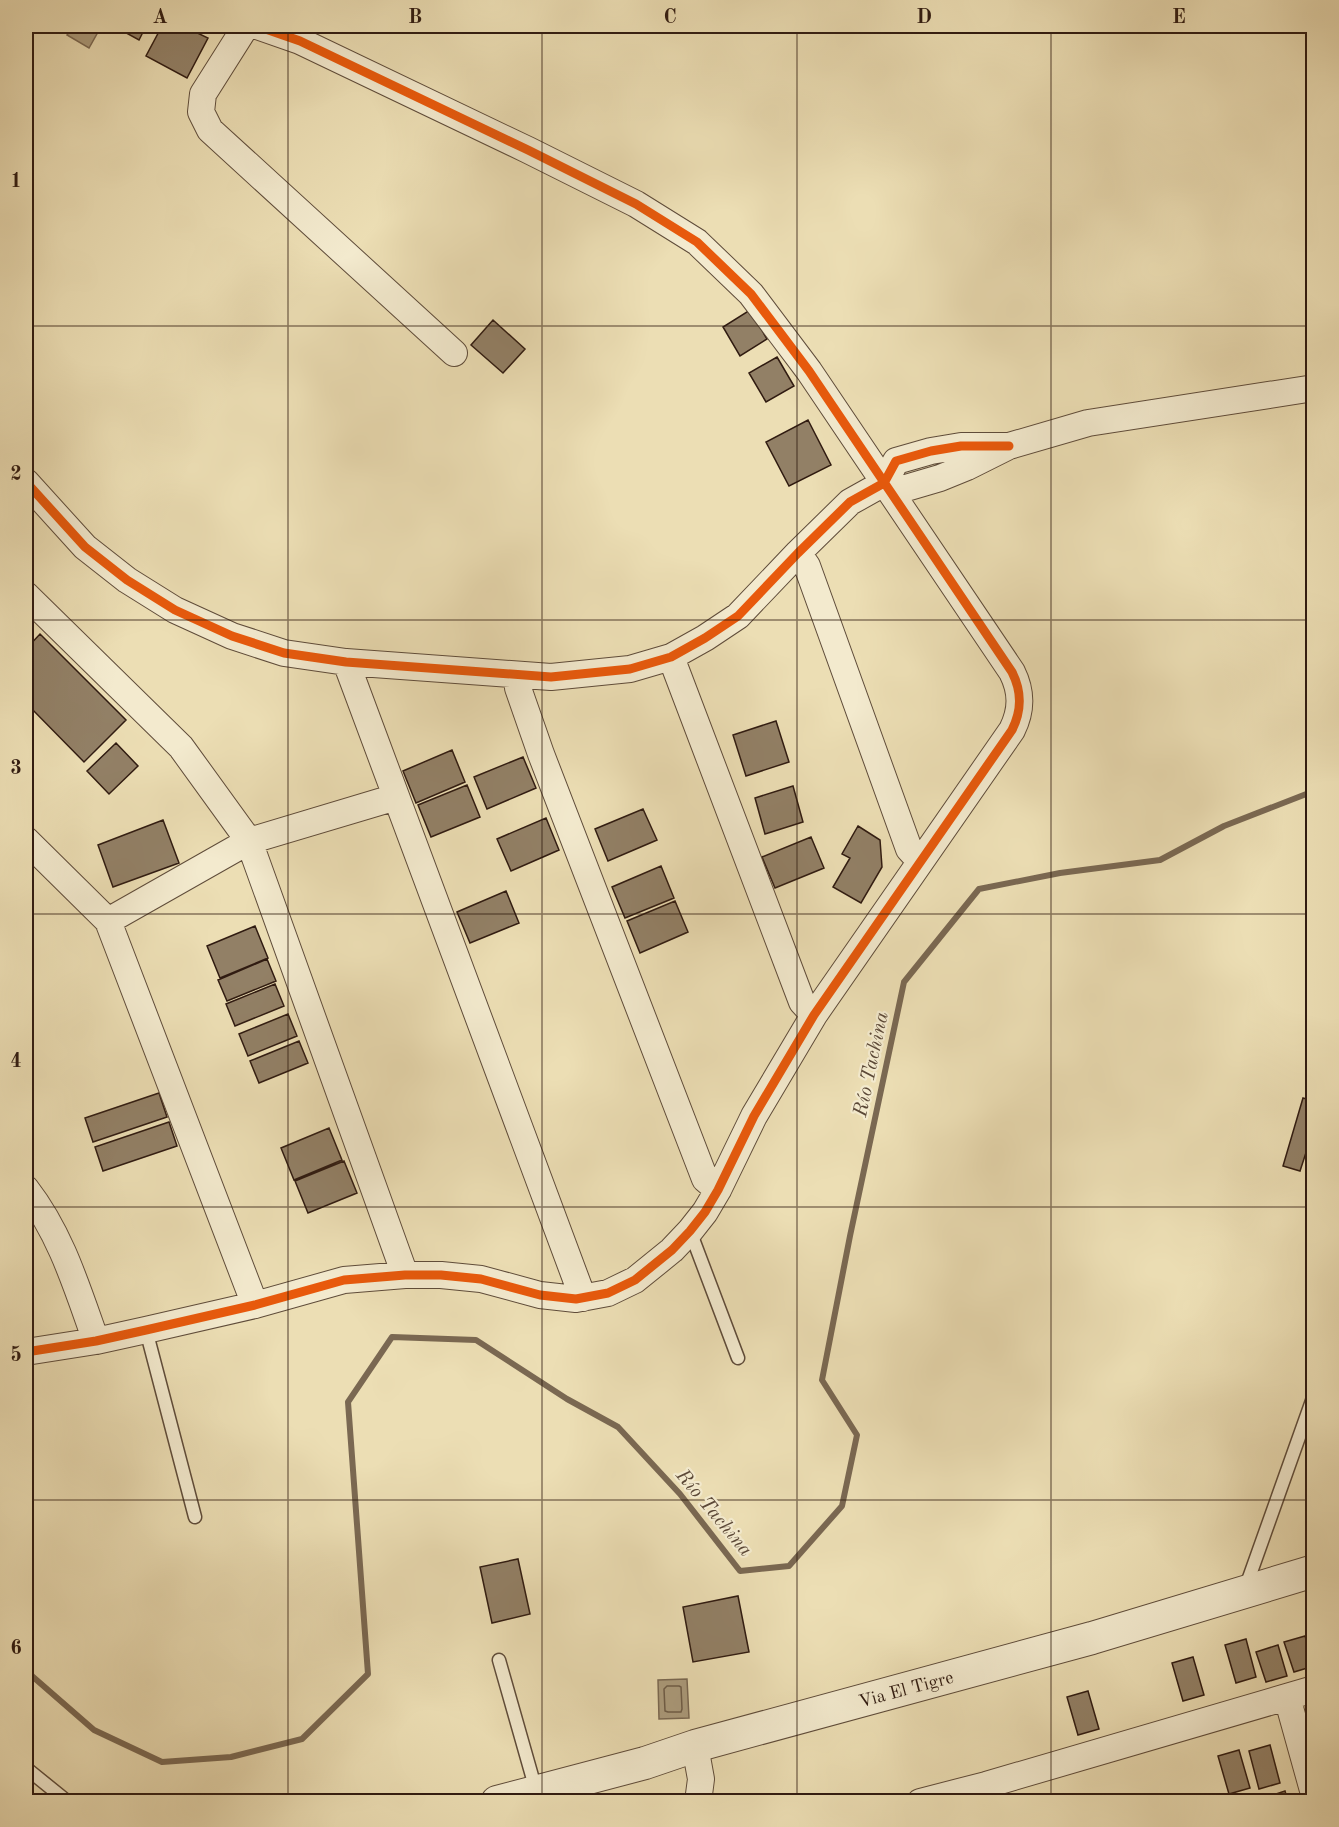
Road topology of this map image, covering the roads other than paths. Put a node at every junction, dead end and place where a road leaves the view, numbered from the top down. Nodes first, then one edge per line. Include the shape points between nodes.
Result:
1 (246, 26) edge
2 (257, 26) edge
3 (454, 353) dead end
4 (1314, 388) edge
5 (26, 482) edge
6 (884, 483) junction
7 (798, 553) junction
8 (26, 595) edge
9 (671, 657) junction
10 (346, 662) junction
11 (519, 675) junction
12 (396, 797) junction
13 (26, 840) edge
14 (249, 842) junction
15 (920, 861) junction
16 (108, 921) junction
17 (814, 1015) junction
18 (26, 1189) edge
19 (718, 1190) junction
20 (690, 1231) junction
21 (405, 1275) junction
22 (583, 1298) junction
23 (255, 1305) junction
24 (146, 1330) junction
25 (96, 1341) junction
26 (26, 1352) edge
27 (738, 1358) dead end
28 (1314, 1395) edge
29 (195, 1517) dead end
30 (1314, 1571) edge
31 (1244, 1592) junction
32 (499, 1660) dead end
33 (1314, 1689) edge
34 (1287, 1696) junction
35 (695, 1746) junction
36 (26, 1768) edge
37 (537, 1791) junction
38 (988, 1793) edge
39 (1314, 1794) edge
40 (68, 1802) edge
41 (497, 1802) edge
42 (698, 1802) edge
43 (920, 1802) edge

1 - 3 street via 203,94 201,112 210,130
2 - 6 street via 300,41 528,150 636,204 697,242 751,294 809,371
4 - 6 street via 1088,423 1009,446 961,446 913,456 896,461
5 - 10 street via 86,547 127,580 175,610 232,636 284,653
6 - 7 street via 850,502
6 - 15 street via 1012,672 1020,697 1012,730
7 - 9 street via 738,616
7 - 15 street via 807,566 909,849
8 - 14 street via 181,747
9 - 11 street via 630,669 591,674
9 - 17 street via 802,1002
10 - 11 street
10 - 12 street
11 - 19 street via 518,688 541,754 705,1179
12 - 14 street
12 - 22 street
13 - 16 street
14 - 16 street
14 - 21 street
15 - 17 street
16 - 23 street
17 - 19 street via 754,1116
18 - 25 street via 58,1240
19 - 20 street
20 - 22 street via 635,1280 608,1293
20 - 27 lane
21 - 22 street via 481,1279 540,1295
21 - 23 street via 344,1280
23 - 24 street
24 - 25 street
24 - 29 lane
25 - 26 street
28 - 31 lane
30 - 31 street, Via El Tigre
31 - 35 street, Via El Tigre via 1092,1638
32 - 37 lane
33 - 34 street
34 - 38 street
34 - 39 street
35 - 37 street, Via El Tigre
35 - 42 street via 701,1779
36 - 40 lane
37 - 41 street, Via El Tigre
38 - 43 street

